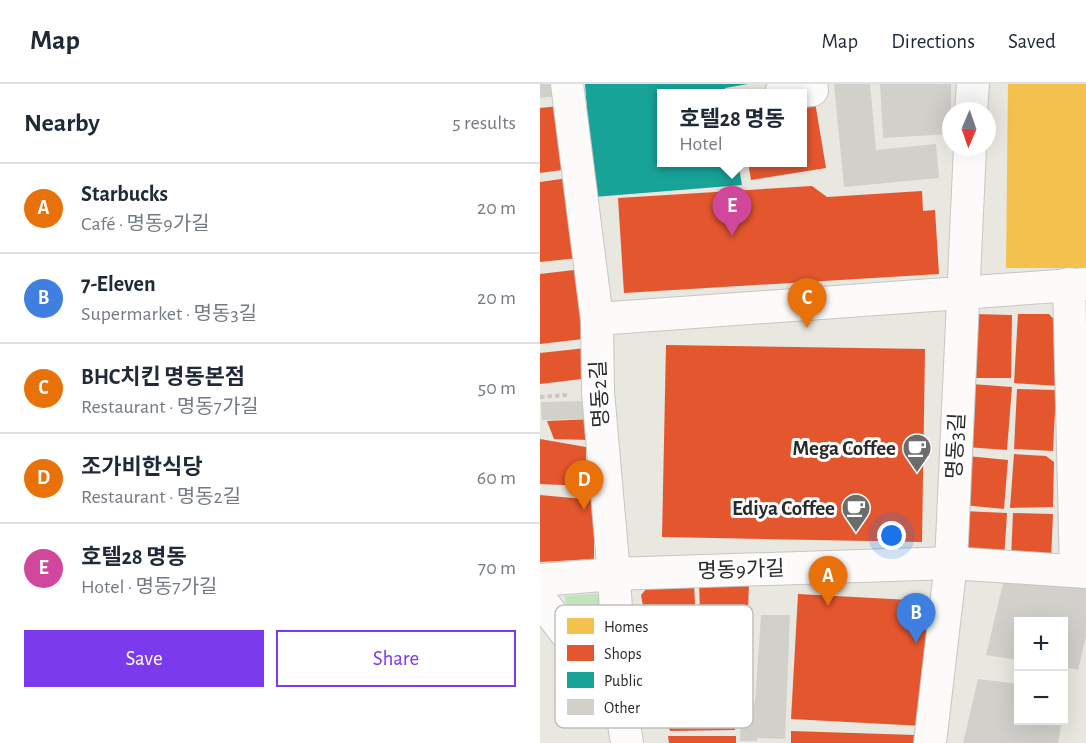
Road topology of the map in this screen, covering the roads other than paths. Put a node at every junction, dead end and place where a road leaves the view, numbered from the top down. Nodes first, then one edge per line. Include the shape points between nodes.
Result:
1 (567, 84) edge
2 (973, 84) edge
3 (972, 102) edge
4 (970, 156) edge
5 (1077, 284) edge
6 (963, 293) junction
7 (597, 319) junction
8 (951, 563) junction
9 (1081, 571) edge
10 (614, 574) junction
11 (540, 580) edge
12 (540, 599) edge
13 (616, 605) edge
14 (555, 619) edge
15 (625, 728) edge
16 (627, 743) edge
17 (930, 743) edge

1 - 7 street, 명동2길
2 - 3 street
4 - 6 street, 명동3길
5 - 6 street
5 - 9 street
6 - 7 street
6 - 8 street, 명동3길
7 - 10 street, 명동2길 via 598,392
8 - 9 street, 명동9가길
8 - 10 street, 명동9가길
8 - 17 street, 명동3길
10 - 11 street, 명동9가길
10 - 13 street, 명동2길
12 - 14 street
15 - 16 street, 명동2길

